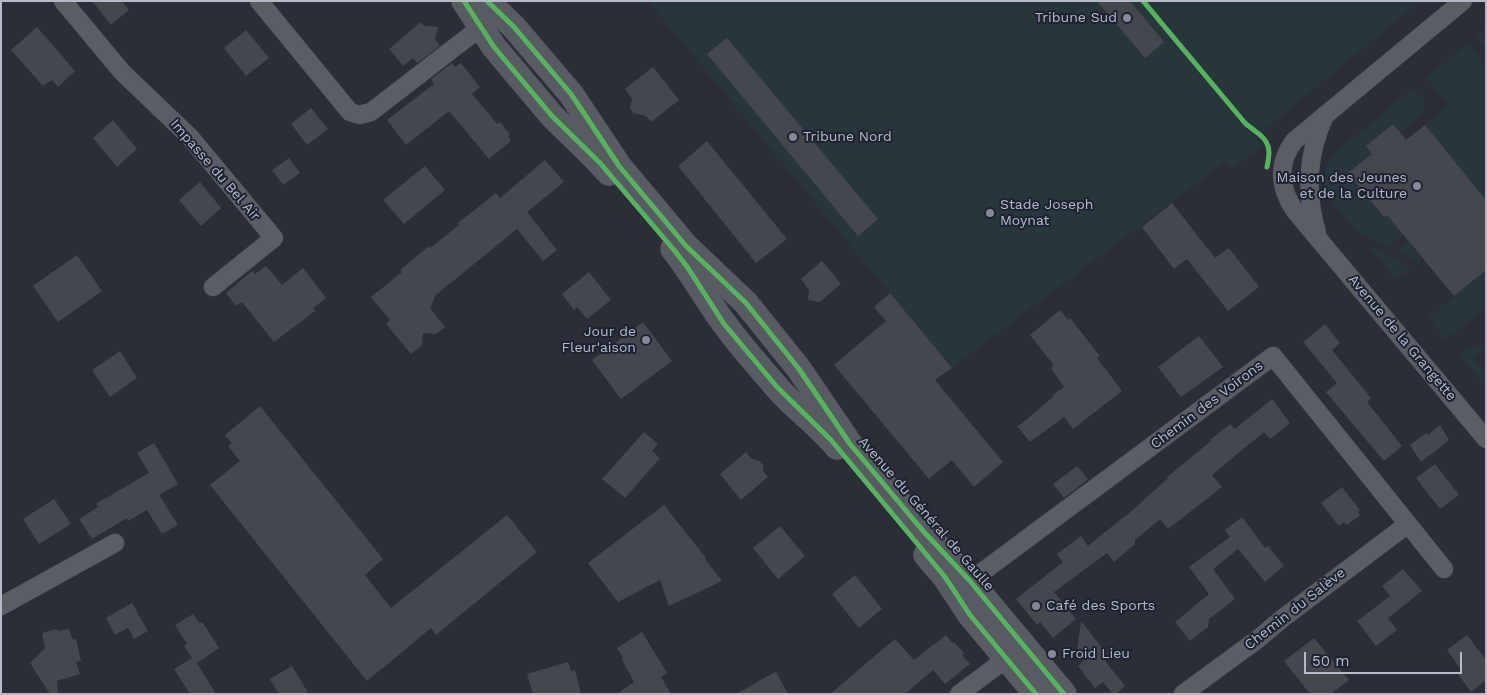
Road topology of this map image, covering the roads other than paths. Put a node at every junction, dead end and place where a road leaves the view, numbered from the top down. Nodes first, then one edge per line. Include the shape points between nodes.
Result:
1 (63, 1) edge
2 (259, 1) edge
3 (464, 1) edge
4 (487, 1) edge
5 (1463, 1) edge
6 (481, 27) junction
7 (532, 48) junction
8 (510, 66) junction
9 (560, 82) junction
10 (539, 101) junction
11 (1325, 115) junction
12 (1288, 150) junction
13 (1311, 157) junction
14 (1318, 236) junction
15 (213, 287) dead end
16 (760, 320) junction
17 (737, 339) junction
18 (786, 352) junction
19 (763, 371) junction
20 (1486, 439) edge
21 (1408, 524) junction
22 (115, 543) dead end
23 (1444, 569) dead end
24 (970, 580) junction
25 (1, 606) edge
26 (1015, 652) junction
27 (959, 694) edge
28 (1036, 694) edge
29 (1064, 694) edge
30 (1182, 694) edge

1 - 15 street, Impasse du Bel Air via 122,72 190,137 274,238
2 - 6 street via 350,112 359,115 371,112
3 - 6 main road, Avenue du Général de Gaulle
4 - 7 main road, Avenue du Général de Gaulle
5 - 11 street, Avenue de la Grangette
6 - 8 main road, Avenue du Général de Gaulle
7 - 8 main road
7 - 9 main road, Avenue du Général de Gaulle
8 - 10 main road, Avenue du Général de Gaulle
9 - 10 main road
9 - 16 main road, Avenue du Général de Gaulle via 615,160 691,251
10 - 17 main road, Avenue du Général de Gaulle via 600,162 674,250
11 - 12 street, Avenue de la Grangette via 1298,137
11 - 13 street, Avenue de la Grangette
12 - 13 street via 1298,146
12 - 14 street, Avenue de la Grangette via 1282,171 1284,192 1295,211
13 - 14 street, Avenue de la Grangette via 1310,201
14 - 20 street, Avenue de la Grangette
16 - 17 main road
16 - 18 main road, Avenue du Général de Gaulle
17 - 19 main road, Avenue du Général de Gaulle
18 - 19 main road
18 - 24 main road, Avenue du Général de Gaulle via 850,444 924,532
19 - 26 main road, Avenue du Général de Gaulle via 831,440 945,577 970,615
21 - 23 street, Chemin des Voirons
21 - 24 street, Chemin des Voirons via 1273,356
21 - 30 street, Chemin du Salève
22 - 25 street
24 - 26 main road, Avenue du Général de Gaulle
26 - 27 street
26 - 28 main road, Avenue du Général de Gaulle
26 - 29 main road, Avenue du Général de Gaulle

